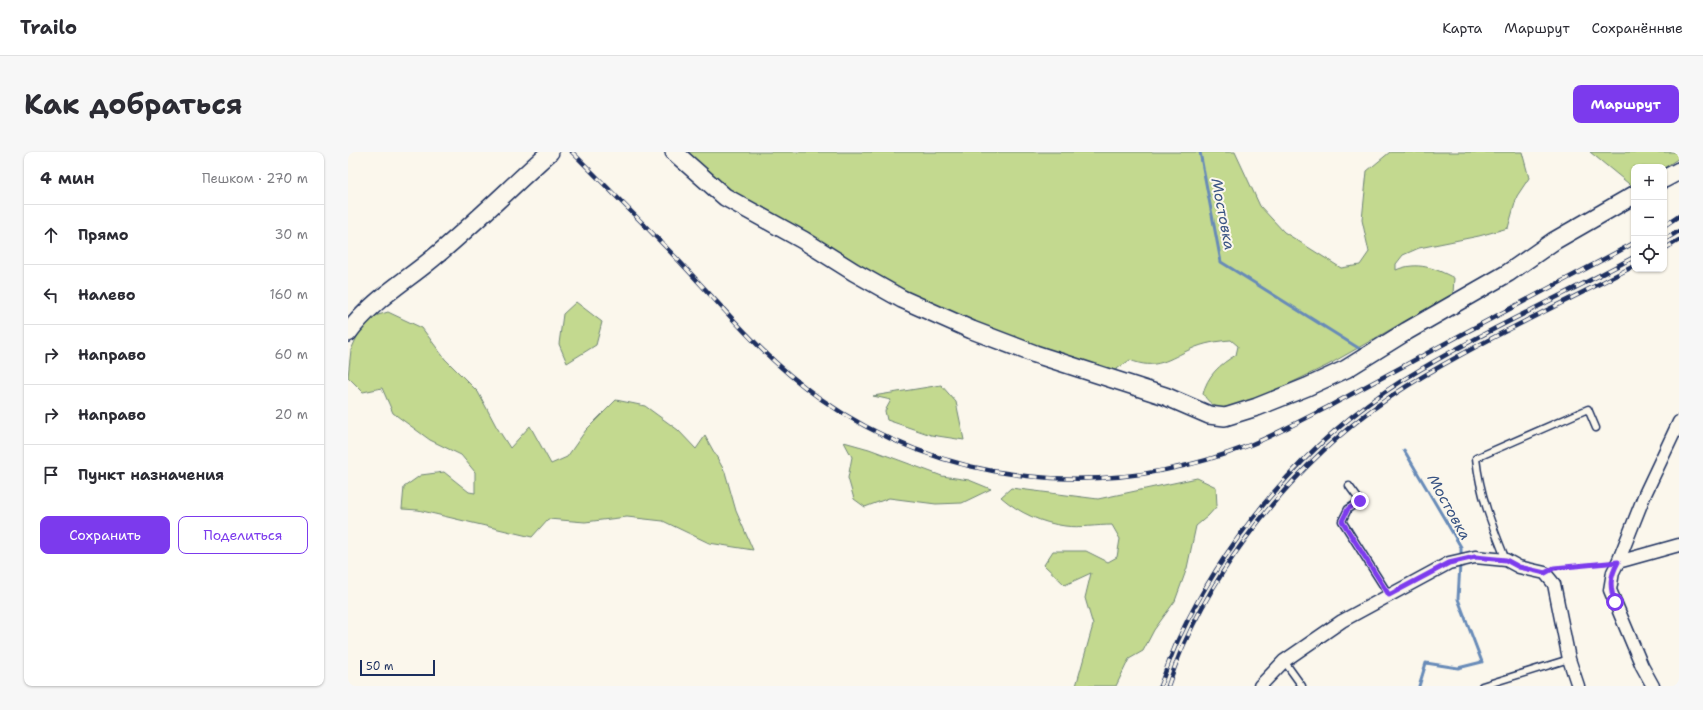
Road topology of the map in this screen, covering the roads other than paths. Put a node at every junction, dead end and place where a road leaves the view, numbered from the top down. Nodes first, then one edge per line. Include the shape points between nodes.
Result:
1 (550, 152) edge
2 (674, 152) edge
3 (1679, 171) edge
4 (1667, 177) edge
5 (1631, 197) edge
6 (348, 333) edge
7 (1679, 422) edge
8 (1596, 428) dead end
9 (1349, 486) dead end
10 (1679, 545) edge
11 (1506, 560) junction
12 (1618, 562) junction
13 (1389, 595) junction
14 (1569, 659) junction
15 (1284, 661) junction
16 (1260, 686) edge
17 (1302, 686) edge
18 (1482, 686) edge
19 (1578, 686) edge
20 (1653, 686) edge

1 - 6 street via 432,259 358,319
2 - 5 street via 725,197 902,299 972,330 1035,354 1165,396 1209,416 1225,416 1257,407 1346,369
3 - 4 street
7 - 12 street via 1645,494
8 - 11 lane via 1588,409 1476,458 1478,482 1484,505
9 - 13 lane via 1360,501 1348,509 1342,521
10 - 12 street
11 - 13 street via 1475,557 1449,563
11 - 14 street via 1519,567 1545,573 1554,584
12 - 20 street via 1613,572 1610,590
13 - 15 street via 1342,621
14 - 18 lane
14 - 19 street
15 - 16 street
15 - 17 lane

